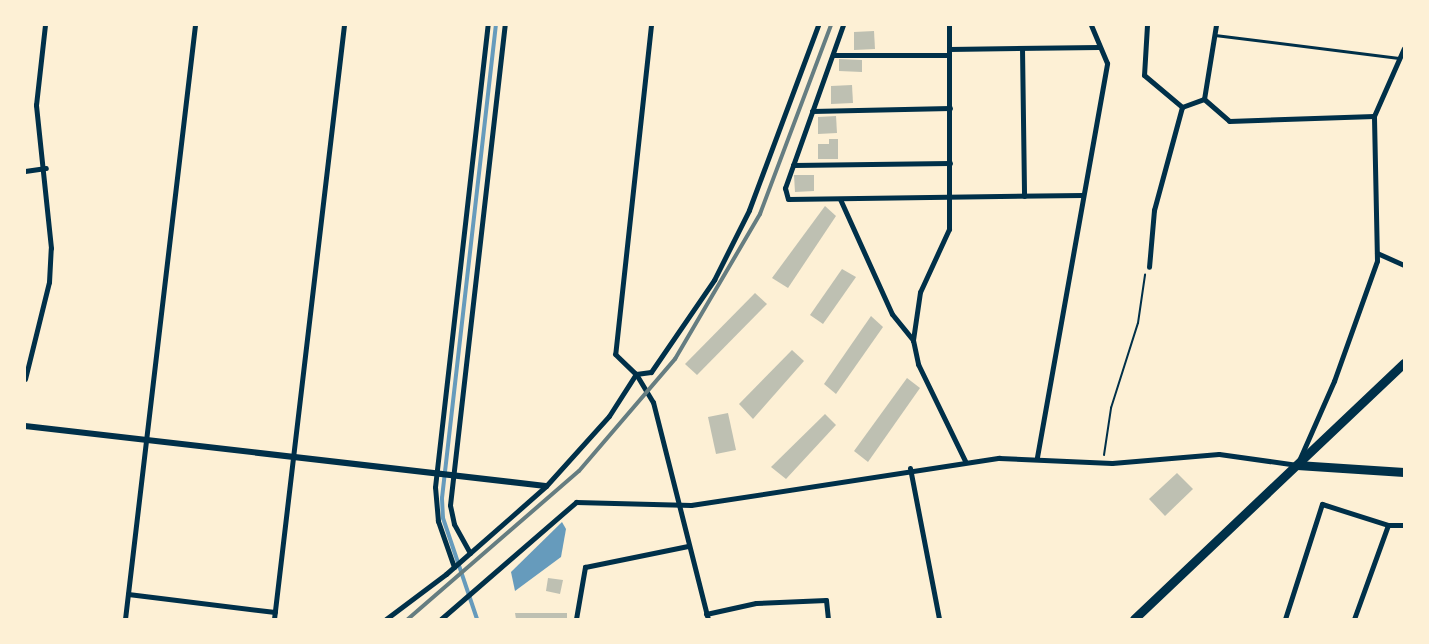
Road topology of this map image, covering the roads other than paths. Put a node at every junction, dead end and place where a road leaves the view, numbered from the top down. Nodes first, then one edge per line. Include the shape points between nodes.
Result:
1 (45, 25) edge
2 (195, 25) edge
3 (344, 25) edge
4 (488, 25) edge
5 (505, 25) edge
6 (651, 25) edge
7 (818, 25) edge
8 (843, 25) edge
9 (949, 25) edge
10 (1092, 25) edge
11 (1147, 25) edge
12 (1216, 25) edge
13 (1215, 35) junction
14 (1099, 47) junction
15 (1022, 48) junction
16 (1404, 48) edge
17 (949, 52) junction
18 (832, 55) junction
19 (1399, 58) junction
20 (1204, 99) junction
21 (1182, 107) junction
22 (950, 108) junction
23 (812, 111) junction
24 (1374, 116) junction
25 (950, 164) junction
26 (793, 165) junction
27 (46, 168) junction
28 (25, 171) edge
29 (1083, 195) junction
30 (1024, 196) junction
31 (951, 198) junction
32 (840, 199) junction
33 (1376, 253) junction
34 (1404, 265) edge
35 (1149, 267) road end
36 (913, 340) junction
37 (1404, 363) edge
38 (636, 374) junction
39 (25, 379) edge
40 (25, 426) edge
41 (145, 440) junction
42 (294, 456) junction
43 (1037, 457) junction
44 (965, 461) junction
45 (1297, 464) junction
46 (910, 468) junction
47 (1404, 472) edge
48 (437, 473) junction
49 (452, 475) junction
50 (546, 486) junction
51 (679, 505) junction
52 (1388, 525) junction
53 (1404, 525) edge
54 (688, 546) junction
55 (470, 553) junction
56 (455, 566) junction
57 (128, 594) junction
58 (275, 612) junction
59 (707, 616) edge
60 (125, 619) edge
61 (274, 619) edge
62 (386, 619) edge
63 (440, 619) edge
64 (576, 619) edge
65 (828, 619) edge
66 (939, 619) edge
67 (1134, 619) edge
68 (1284, 619) edge
69 (1354, 619) edge

1 - 27 street via 36,105
2 - 41 street
3 - 42 street
4 - 48 street
5 - 49 street
6 - 38 street via 614,345 615,354
7 - 38 street via 776,147 714,280 651,372
8 - 18 street
9 - 17 street
10 - 14 street
11 - 21 street via 1144,75
12 - 13 street
13 - 19 lane
13 - 20 street
14 - 15 street
14 - 29 street via 1107,63
15 - 17 street
15 - 30 street
16 - 19 street
17 - 18 street
17 - 22 street
18 - 23 street
19 - 24 street
20 - 21 street
20 - 24 street via 1228,121
21 - 35 street via 1154,210
22 - 23 street
22 - 25 street
23 - 26 street
24 - 33 street
25 - 26 street
25 - 31 street
26 - 32 street via 785,188 788,199
27 - 28 street
27 - 39 street via 51,248 49,282
29 - 30 street
29 - 43 street
30 - 31 street
31 - 32 street
31 - 36 street via 949,230 920,292
32 - 36 street via 892,314
33 - 34 street
33 - 45 street via 1334,381
36 - 44 street via 918,364
37 - 45 main road
38 - 50 street via 609,416
38 - 51 street via 653,402
40 - 41 street
41 - 42 street
41 - 57 street
42 - 48 street
42 - 58 street
43 - 44 street
43 - 45 street via 1103,462 1219,454
44 - 46 street
45 - 47 main road
45 - 67 main road
46 - 51 street via 829,485
46 - 66 street
48 - 49 street
48 - 56 street via 438,521
49 - 50 street
49 - 55 street via 454,524
50 - 55 street
51 - 54 street
51 - 63 street via 576,502
52 - 53 street
52 - 68 street via 1322,504
52 - 69 street
54 - 59 street
54 - 64 street via 585,567
55 - 56 street
56 - 62 street
57 - 58 street
57 - 60 street
58 - 61 street
59 - 65 street via 756,603 826,600

